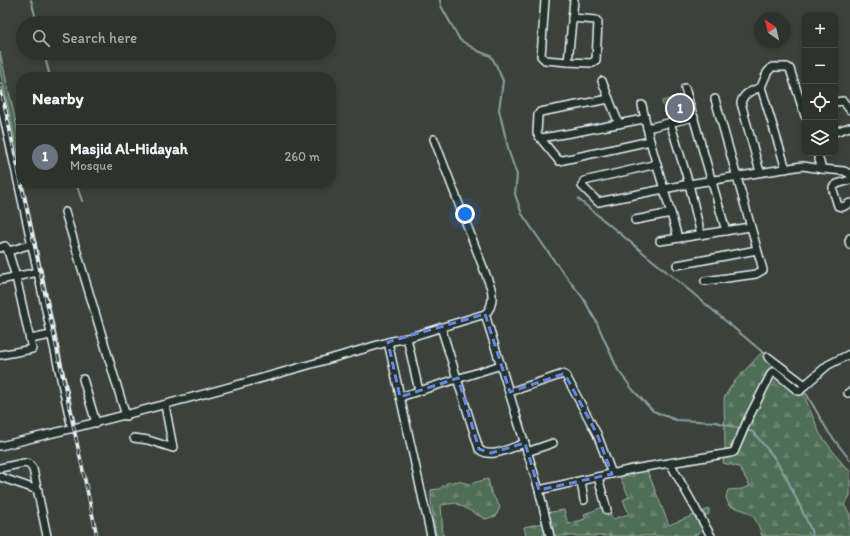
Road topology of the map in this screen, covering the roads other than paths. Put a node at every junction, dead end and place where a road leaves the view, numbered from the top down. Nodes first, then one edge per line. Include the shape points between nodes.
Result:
1 (546, 0) edge
2 (574, 0) edge
3 (572, 18) junction
4 (568, 62) junction
5 (602, 81) dead end
6 (761, 87) junction
7 (685, 88) dead end
8 (0, 99) edge
9 (608, 99) junction
10 (715, 99) dead end
11 (838, 102) edge
12 (642, 104) dead end
13 (802, 106) edge
14 (850, 110) edge
15 (694, 117) junction
16 (644, 119) junction
17 (670, 122) junction
18 (619, 124) junction
19 (647, 128) junction
20 (850, 128) edge
21 (838, 131) edge
22 (540, 138) junction
23 (434, 139) dead end
24 (650, 141) junction
25 (818, 156) edge
26 (657, 164) junction
27 (786, 169) junction
28 (822, 169) junction
29 (16, 172) edge
30 (760, 172) junction
31 (848, 172) edge
32 (737, 176) junction
33 (850, 180) edge
34 (713, 181) junction
35 (689, 184) junction
36 (20, 188) edge
37 (665, 189) junction
38 (850, 203) edge
39 (65, 212) dead end
40 (671, 213) junction
41 (635, 220) dead end
42 (750, 227) junction
43 (726, 231) junction
44 (701, 235) junction
45 (678, 238) junction
46 (850, 238) edge
47 (660, 241) dead end
48 (32, 244) junction
49 (850, 245) edge
50 (0, 248) edge
51 (756, 250) junction
52 (8, 251) junction
53 (677, 265) dead end
54 (38, 272) junction
55 (16, 277) junction
56 (0, 280) edge
57 (705, 281) dead end
58 (485, 314) junction
59 (441, 327) junction
60 (52, 335) junction
61 (407, 338) junction
62 (30, 340) junction
63 (388, 342) junction
64 (850, 354) edge
65 (0, 355) edge
66 (768, 357) dead end
67 (501, 365) junction
68 (458, 378) junction
69 (83, 379) dead end
70 (802, 388) junction
71 (419, 391) junction
72 (510, 392) junction
73 (400, 397) junction
74 (165, 405) junction
75 (126, 416) junction
76 (96, 423) junction
77 (72, 429) junction
78 (134, 438) dead end
79 (525, 443) junction
80 (553, 443) dead end
81 (0, 446) edge
82 (528, 452) junction
83 (670, 463) junction
84 (0, 468) edge
85 (612, 474) junction
86 (0, 477) edge
87 (598, 477) junction
88 (581, 480) junction
89 (38, 490) junction
90 (539, 490) junction
91 (584, 500) dead end
92 (606, 510) dead end
93 (47, 536) edge
94 (432, 536) edge
95 (550, 536) edge
96 (711, 536) edge

1 - 4 street via 542,56 545,60
2 - 3 street
3 - 4 street
3 - 4 street via 598,22 596,60 591,63
5 - 9 street
6 - 13 street via 772,68 787,67 790,69
6 - 27 street
6 - 30 street via 745,94 741,103
7 - 15 street
8 - 29 street
9 - 18 street
9 - 22 street via 540,112 537,133
10 - 32 street
11 - 14 street via 843,101
12 - 16 street
15 - 17 street
15 - 34 street
16 - 18 street
16 - 19 street
17 - 19 street
17 - 35 street
18 - 22 street
19 - 24 street
20 - 21 street
22 - 24 street via 559,161
23 - 58 street via 491,288 492,299
24 - 26 street
25 - 28 street
26 - 37 street
26 - 37 street via 584,181 582,186 598,202
27 - 28 street via 803,166
27 - 30 street
28 - 31 street
30 - 32 street
32 - 34 street
32 - 42 street
33 - 38 street via 837,184 833,190 838,206 843,207
34 - 35 street
34 - 43 street
35 - 37 street
35 - 44 street
36 - 48 street
37 - 40 street
39 - 75 street
40 - 41 street
40 - 45 street
42 - 43 street
42 - 51 street
43 - 44 street
44 - 45 street
45 - 47 street
46 - 49 street
48 - 52 street
48 - 54 street
50 - 52 street via 5,246
51 - 53 street
51 - 57 street via 763,270 761,272
52 - 55 street
54 - 55 street
54 - 60 street
55 - 56 street
55 - 62 street
58 - 59 street
58 - 67 street
59 - 61 street
59 - 68 street
60 - 62 street
60 - 77 street
61 - 63 street
61 - 71 street
62 - 65 street via 32,348
63 - 73 street
63 - 74 street
64 - 70 street via 828,365
66 - 70 street
67 - 68 street
67 - 72 street
68 - 71 street
68 - 79 street via 481,450 491,453
69 - 76 street
70 - 83 street via 797,391 772,372 734,452
71 - 73 street
72 - 79 street
72 - 85 street via 563,374 566,376 597,434
73 - 94 street
74 - 75 street
74 - 78 street via 172,448
75 - 76 street
76 - 77 street
77 - 81 street
79 - 82 street
80 - 82 street
82 - 90 street
83 - 85 street
83 - 96 street
84 - 89 street via 29,464 33,469
85 - 87 street
86 - 89 street
87 - 88 street
87 - 92 street
88 - 90 street
88 - 91 street
89 - 93 street
90 - 95 street

